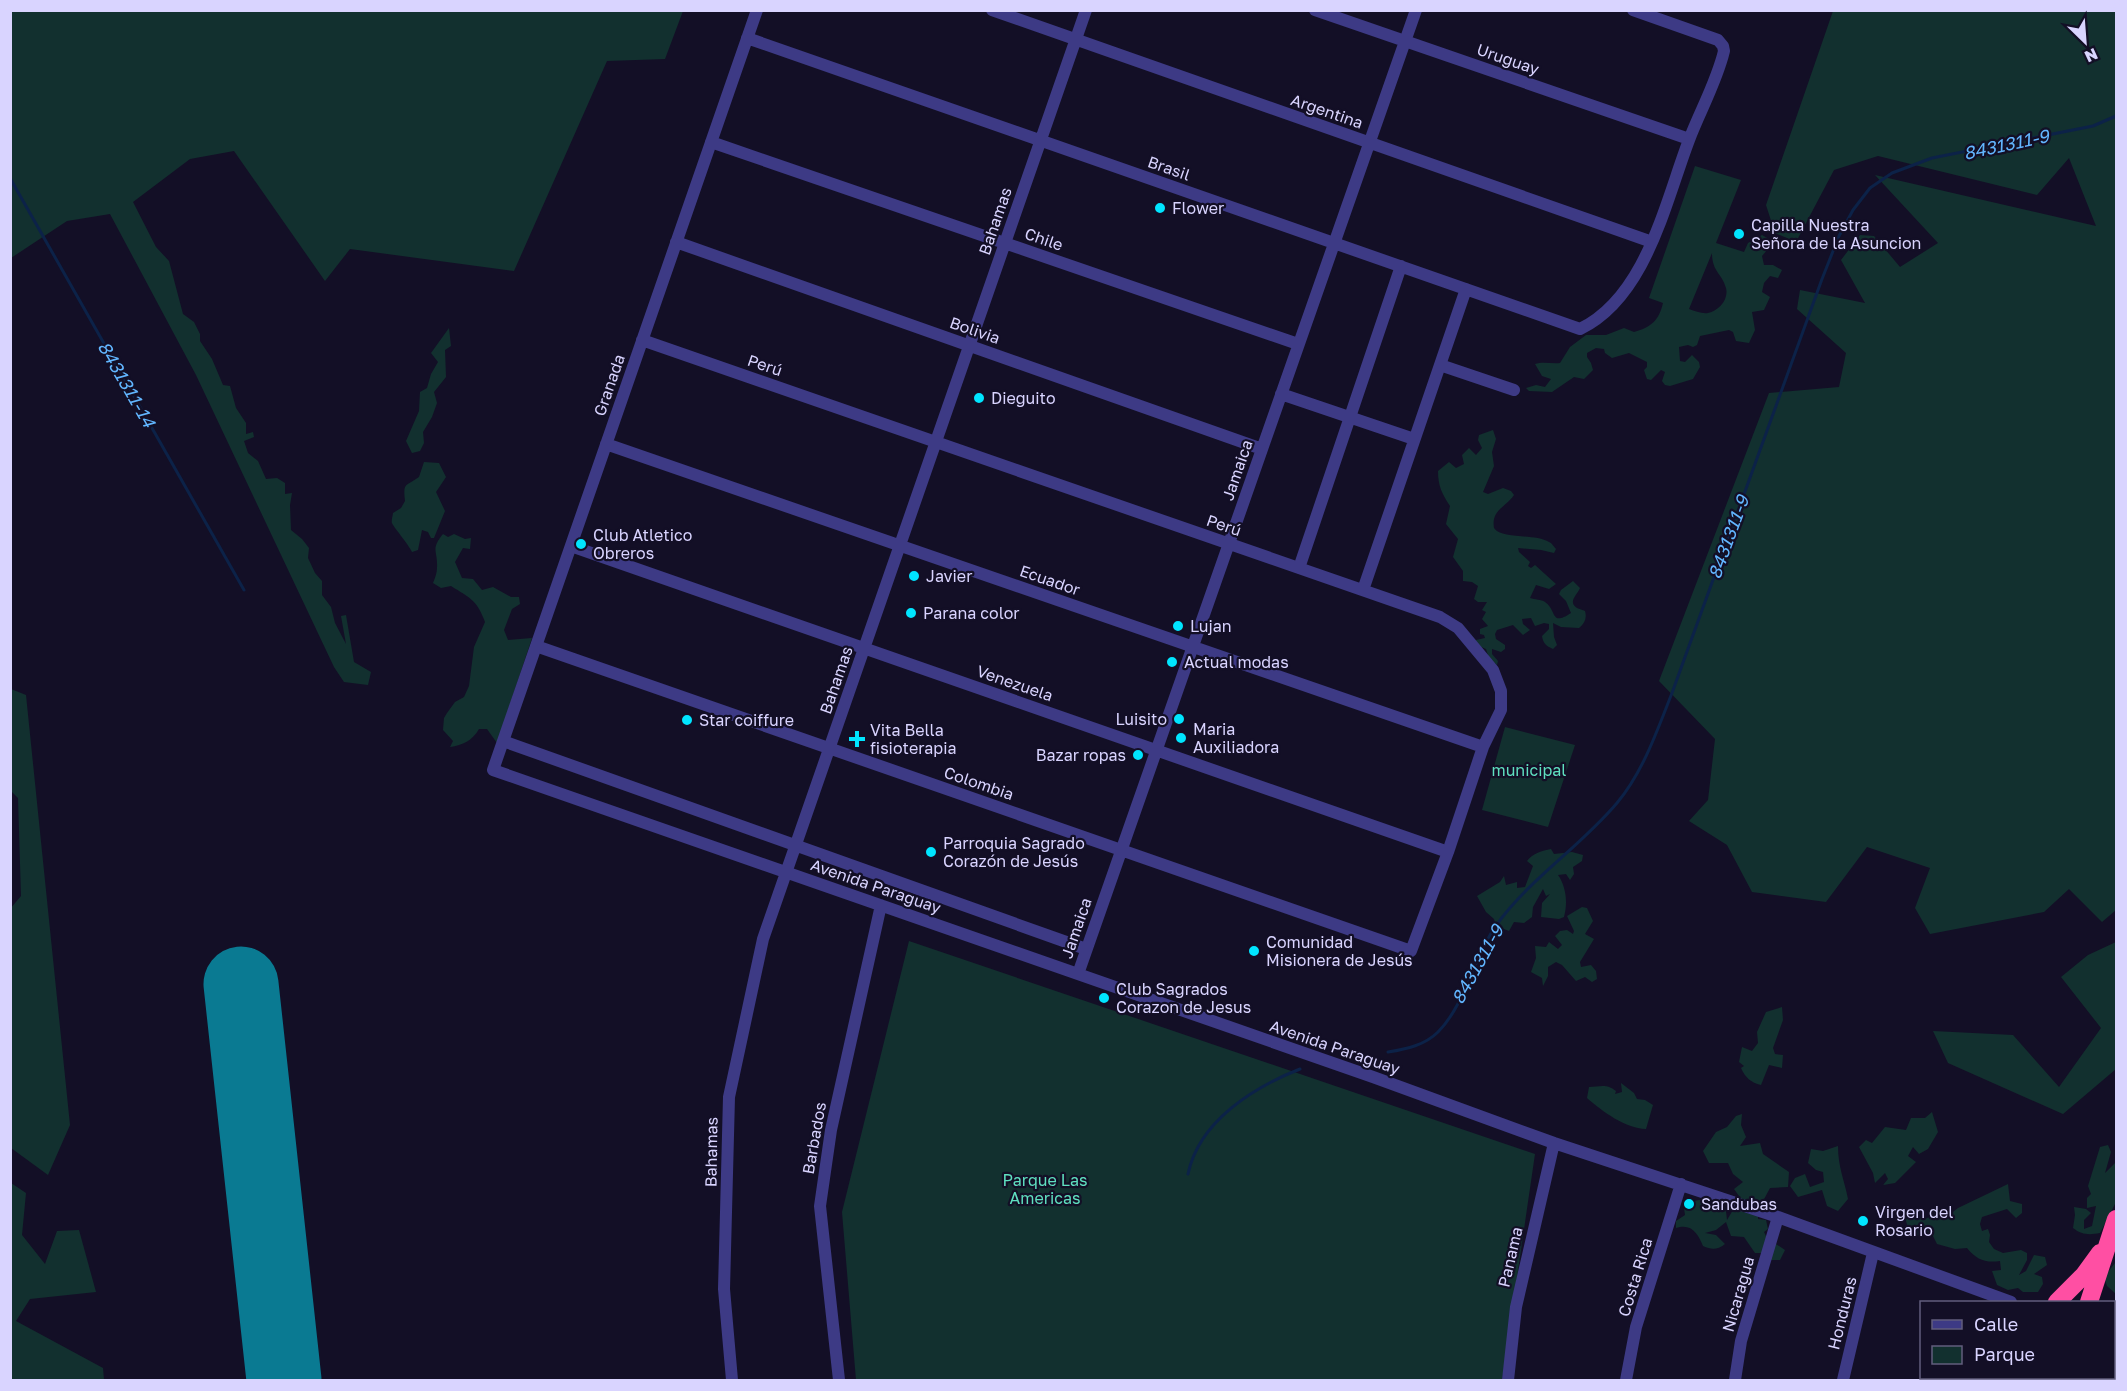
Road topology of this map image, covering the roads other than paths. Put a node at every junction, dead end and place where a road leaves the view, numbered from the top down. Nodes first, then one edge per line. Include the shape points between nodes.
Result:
1 (757, 10) edge
2 (992, 10) edge
3 (1086, 10) edge
4 (1315, 10) edge
5 (1416, 10) edge
6 (1633, 10) edge
7 (747, 38) junction
8 (1076, 40) junction
9 (1405, 41) junction
10 (1689, 139) junction
11 (1041, 140) junction
12 (711, 142) junction
13 (1369, 143) junction
14 (1652, 242) junction
15 (676, 243) junction
16 (1005, 243) junction
17 (1334, 243) junction
18 (1401, 266) junction
19 (1466, 289) junction
20 (642, 340) junction
21 (1299, 344) junction
22 (969, 346) junction
23 (1440, 364) junction
24 (1514, 390) dead end
25 (1281, 394) junction
26 (1350, 417) junction
27 (1414, 439) junction
28 (936, 442) junction
29 (606, 444) junction
30 (1262, 449) junction
31 (1228, 544) junction
32 (900, 545) junction
33 (571, 546) junction
34 (1299, 568) junction
35 (1363, 590) junction
36 (536, 646) junction
37 (1192, 646) junction
38 (864, 648) junction
39 (503, 741) junction
40 (1483, 747) junction
41 (829, 749) junction
42 (1156, 750) junction
43 (493, 770) joint
44 (796, 845) junction
45 (1121, 850) junction
46 (1448, 852) junction
47 (787, 872) junction
48 (881, 905) junction
49 (1086, 949) junction
50 (1411, 951) joint
51 (1078, 974) junction
52 (1554, 1143) junction
53 (1681, 1184) junction
54 (1778, 1218) junction
55 (2116, 1219) edge
56 (2108, 1242) junction
57 (1873, 1253) junction
58 (1997, 1300) edge
59 (2058, 1301) edge
60 (2090, 1301) edge
61 (732, 1380) edge
62 (839, 1380) edge
63 (1508, 1380) edge
64 (1626, 1380) edge
65 (1735, 1380) edge
66 (1843, 1380) edge

1 - 7 street, Granada
2 - 8 street, Argentina
3 - 8 street, Bahamas
4 - 9 street, Uruguay
5 - 9 street, Jamaica
6 - 10 street via 1718,40 1723,46 1723,55
7 - 11 street, Brasil
7 - 12 street, Granada
8 - 11 street, Bahamas
8 - 13 street, Argentina
9 - 10 street, Uruguay
9 - 13 street, Jamaica
10 - 14 street
11 - 16 street, Bahamas
11 - 17 street, Brasil
12 - 15 street, Granada
12 - 16 street, Chile
13 - 14 street, Argentina
13 - 17 street, Jamaica
14 - 19 street, Brasil via 1630,285 1604,313 1580,329
15 - 20 street, Granada
15 - 22 street, Bolivia
16 - 21 street, Chile
16 - 22 street, Bahamas
17 - 18 street, Brasil
17 - 21 street, Jamaica
18 - 19 street, Brasil
18 - 26 street
19 - 23 street
20 - 28 street, Perú
20 - 29 street, Granada
21 - 25 street, Jamaica
22 - 28 street, Bahamas
22 - 30 street, Bolivia
23 - 24 street
23 - 27 street
25 - 26 street
25 - 30 street, Jamaica
26 - 27 street
26 - 34 street
27 - 35 street
28 - 31 street, Perú
28 - 32 street, Bahamas
29 - 32 street, Ecuador
29 - 33 street, Granada
30 - 31 street, Jamaica
31 - 34 street, Perú
31 - 37 street, Jamaica
32 - 37 street, Ecuador
32 - 38 street, Bahamas
33 - 36 street, Granada
33 - 38 street, Venezuela
34 - 35 street, Perú
35 - 40 street, Perú via 1440,617 1471,641 1493,670 1501,691 1501,710
36 - 39 street, Granada
36 - 41 street, Colombia
37 - 40 street, Ecuador
37 - 42 street, Jamaica
38 - 41 street, Bahamas
38 - 42 street, Venezuela
39 - 43 street, Granada
39 - 44 street
40 - 46 street, Perú
41 - 44 street, Bahamas
41 - 45 street, Colombia
42 - 45 street, Jamaica
42 - 46 street, Venezuela
43 - 47 street, Avenida Paraguay
44 - 47 street, Bahamas
44 - 49 street
45 - 49 street, Jamaica
45 - 50 street, Colombia
46 - 50 street, Perú
47 - 48 street, Avenida Paraguay
47 - 61 street, Bahamas via 763,939 729,1097 724,1289
48 - 51 street, Avenida Paraguay
48 - 62 street, Barbados via 831,1130 820,1206
49 - 51 street, Jamaica
51 - 52 street, Avenida Paraguay
52 - 53 street, Avenida Paraguay
52 - 63 street, Panama via 1516,1307
53 - 54 street, Avenida Paraguay
53 - 64 street, Costa Rica via 1636,1327
54 - 57 street, Avenida Paraguay
54 - 65 street, Nicaragua via 1741,1341
55 - 56 highway
56 - 59 highway via 2084,1275
56 - 60 highway
57 - 58 street, Avenida Paraguay
57 - 66 street, Honduras

